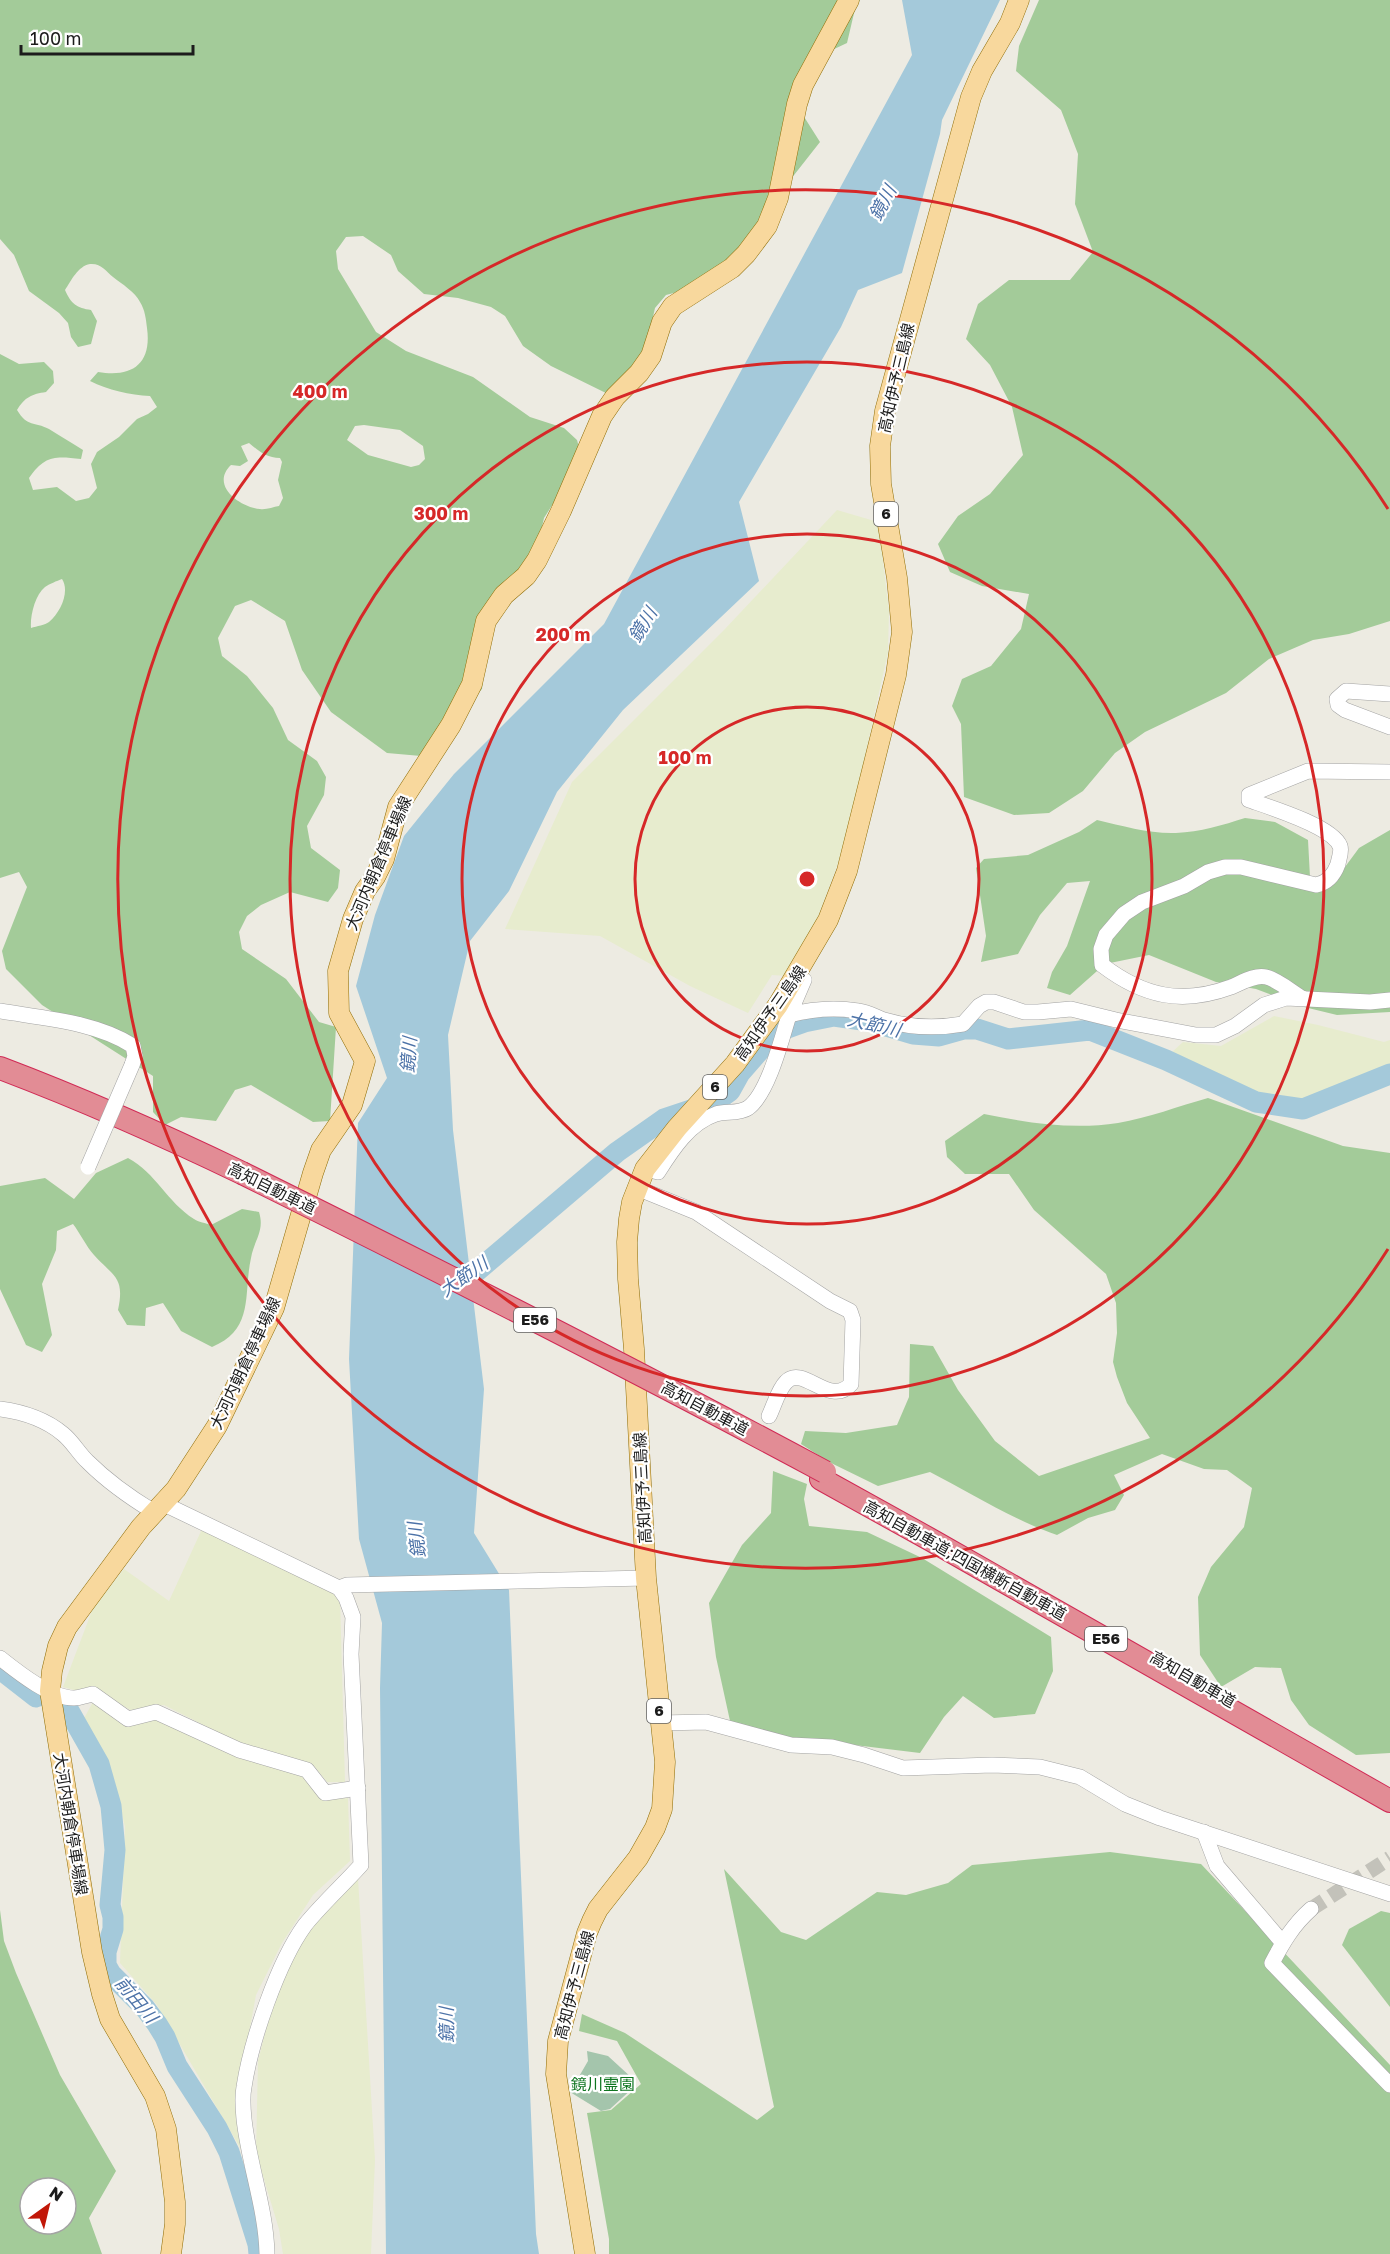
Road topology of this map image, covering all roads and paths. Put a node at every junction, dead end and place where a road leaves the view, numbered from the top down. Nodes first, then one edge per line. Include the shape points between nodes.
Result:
1 (849, 0) edge
2 (1019, 0) edge
3 (1390, 694) edge
4 (1390, 727) edge
5 (1390, 772) edge
6 (797, 975) junction
7 (1302, 998) junction
8 (1390, 1000) edge
9 (0, 1011) edge
10 (787, 1023) junction
11 (0, 1068) edge
12 (0, 1078) edge
13 (88, 1167) dead end
14 (645, 1169) junction
15 (240, 1178) junction
16 (637, 1188) junction
17 (0, 1409) edge
18 (769, 1416) dead end
19 (823, 1476) junction
20 (158, 1508) junction
21 (646, 1578) junction
22 (343, 1587) junction
23 (0, 1658) edge
24 (50, 1691) junction
25 (660, 1724) junction
26 (357, 1788) junction
27 (1390, 1789) edge
28 (1390, 1801) edge
29 (1204, 1832) junction
30 (1390, 1894) edge
31 (1311, 1909) tunnel mouth
32 (1282, 1942) junction
33 (1390, 2085) edge
34 (171, 2254) edge
35 (267, 2254) edge
36 (585, 2254) edge

1 - 20 main road, 大河内朝倉停車場線 via 803,85 778,198 766,226 732,268 673,306 662,322 651,356 602,416 537,560 486,621 472,684 451,725 398,807 384,859 353,919 338,971 339,1013 365,1061 352,1105 321,1150 274,1308 217,1426 176,1489
2 - 6 main road, 高知伊予三島線 / 6 via 971,97 887,402 880,468 901,612 900,653 857,840 828,920
3 - 4 street via 1346,691 1337,699 1345,710
5 - 7 street via 1308,771 1249,795 1249,800 1313,824 1336,839 1341,847 1340,856 1335,871 1324,883 1316,885 1241,867 1225,867 1142,902 1124,914 1106,935 1101,949 1102,965 1122,980 1154,993 1179,998 1210,994 1267,977
6 - 10 street via 804,980
6 - 14 main road, 高知伊予三島線 / 6 via 735,1064
7 - 8 street
7 - 10 street via 1274,1000 1216,1035 1196,1035 1071,1009 1023,1012 994,1002 979,1006 963,1024 928,1028 845,1009 808,1010
9 - 13 street, bridge via 58,1020 118,1036 133,1046 132,1065
10 - 14 street via 780,1048 754,1102 746,1109 707,1118 684,1136 658,1173
11 - 15 highway, 高知自動車道 / E56 via 137,1124
12 - 15 highway, 高知自動車道 / E56
14 - 16 main road, 高知伊予三島線 / 6
15 - 19 highway, 高知自動車道 / E56, bridge via 496,1300
16 - 18 street via 696,1212 850,1311 851,1384 836,1393 791,1378
16 - 21 main road, 高知伊予三島線 / 6 via 629,1219 627,1251
17 - 20 street via 38,1418 51,1426 88,1462
19 - 27 highway, 高知自動車道 / E56 via 1014,1575
19 - 28 highway, 高知自動車道;四国横断自動車道 / E56
20 - 22 street
20 - 24 main road, 大河内朝倉停車場線 via 67,1627 58,1646
21 - 22 street
21 - 25 main road, 高知伊予三島線 / 6
22 - 26 street via 353,1617
23 - 24 street
24 - 26 street via 74,1698 93,1694 129,1719 156,1712 238,1750 307,1770 325,1793
24 - 34 main road, 大河内朝倉停車場線 via 102,1994 110,2019 155,2096 166,2129 175,2202
25 - 29 street via 706,1722 791,1745 832,1747 903,1768 1040,1767 1080,1777 1125,1804
25 - 36 main road, 高知伊予三島線 / 6 via 665,1762 662,1809 638,1858 592,1921 558,2041 556,2074
26 - 35 street via 361,1865 305,1925 292,1947 267,2007 243,2090 244,2119 265,2217
29 - 30 street
29 - 32 street via 1213,1862
31 - 32 street
32 - 33 street via 1272,1963

